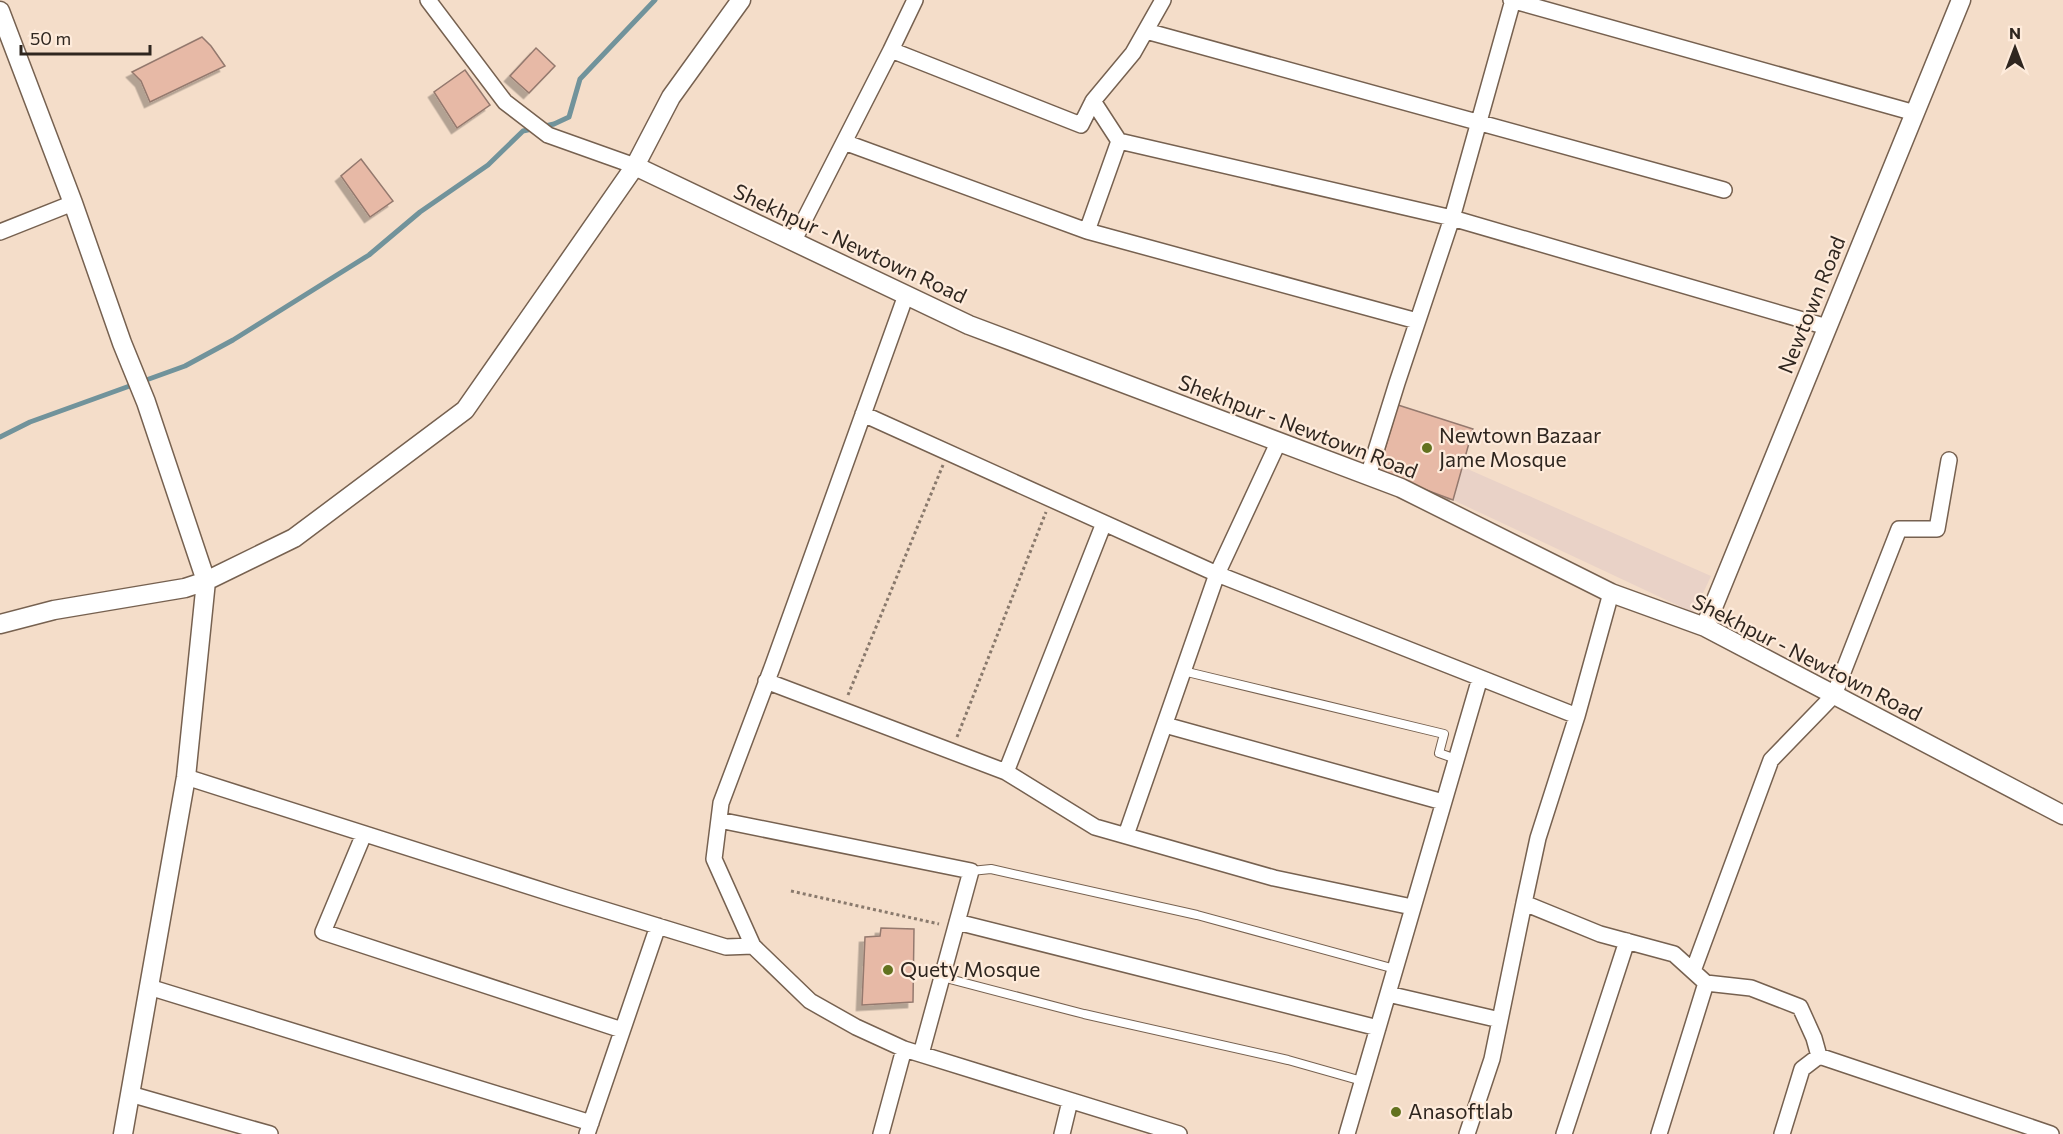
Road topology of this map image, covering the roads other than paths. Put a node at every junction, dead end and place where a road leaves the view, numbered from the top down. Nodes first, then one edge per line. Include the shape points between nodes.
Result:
1 (428, 0) edge
2 (741, 0) edge
3 (915, 0) edge
4 (1163, 0) edge
5 (1512, 0) edge
6 (1961, 0) edge
7 (0, 11) edge
8 (1146, 31) junction
9 (891, 50) junction
10 (1093, 101) junction
11 (1915, 113) junction
12 (1479, 122) junction
13 (1119, 141) junction
14 (844, 142) junction
15 (635, 166) junction
16 (1724, 190) dead end
17 (73, 203) junction
18 (1452, 218) junction
19 (0, 231) edge
20 (1087, 231) junction
21 (793, 242) junction
22 (906, 296) junction
23 (1417, 321) junction
24 (1827, 327) junction
25 (863, 414) junction
26 (1278, 443) junction
27 (1949, 460) dead end
28 (1368, 476) junction
29 (1104, 523) junction
30 (1217, 574) junction
31 (206, 581) junction
32 (1611, 592) junction
33 (0, 624) edge
34 (1705, 627) junction
35 (1183, 671) junction
36 (1480, 678) junction
37 (766, 681) junction
38 (1834, 695) junction
39 (1577, 716) junction
40 (1165, 724) junction
41 (1456, 759) junction
42 (1006, 772) junction
43 (186, 777) junction
44 (1443, 802) junction
45 (2063, 815) edge
46 (719, 820) junction
47 (364, 834) junction
48 (1126, 835) junction
49 (971, 871) junction
50 (1524, 903) junction
51 (1412, 907) junction
52 (956, 925) junction
53 (657, 926) junction
54 (1627, 941) junction
55 (753, 946) junction
56 (1395, 969) junction
57 (1693, 971) junction
58 (942, 976) junction
59 (1706, 982) junction
60 (149, 987) junction
61 (1388, 994) junction
62 (1500, 1020) junction
63 (1378, 1028) junction
64 (622, 1030) junction
65 (904, 1049) junction
66 (921, 1054) junction
67 (1819, 1056) junction
68 (1362, 1081) junction
69 (130, 1094) junction
70 (1070, 1101) junction
71 (589, 1128) edge
72 (1661, 1133) edge
73 (123, 1134) edge
74 (270, 1134) edge
75 (881, 1134) edge
76 (1062, 1134) edge
77 (1179, 1134) edge
78 (1347, 1134) edge
79 (1467, 1134) edge
80 (1564, 1134) edge
81 (1782, 1134) edge
82 (2051, 1134) edge

1 - 15 street via 505,102 548,135
2 - 15 street via 670,97
3 - 9 street
4 - 8 street
5 - 11 street
5 - 12 street
6 - 11 street, Newtown Road
7 - 17 street
8 - 10 street
8 - 12 street
9 - 10 street via 1081,125
9 - 14 street
10 - 13 street
11 - 24 street, Newtown Road
12 - 16 street
12 - 18 street
13 - 18 street
13 - 20 street
14 - 20 street
14 - 21 street
15 - 21 street, Shekhpur - Newtown Road
15 - 31 street via 465,410 294,538
17 - 19 street
17 - 31 street
18 - 23 street
18 - 24 street
20 - 23 street
21 - 22 street, Shekhpur - Newtown Road
22 - 25 street
22 - 26 street, Shekhpur - Newtown Road via 969,325
23 - 28 street
24 - 34 street, Newtown Road
25 - 29 street
25 - 37 street
26 - 28 street, Shekhpur - Newtown Road
26 - 30 street
27 - 38 street via 1936,529 1899,529
28 - 32 street, Shekhpur - Newtown Road via 1401,488
29 - 30 street
29 - 42 street
30 - 35 street
30 - 36 street
31 - 33 street
31 - 43 street
32 - 34 street, Shekhpur - Newtown Road
32 - 39 street
34 - 38 street, Shekhpur - Newtown Road
35 - 40 street
35 - 41 lane via 1444,734 1439,753
36 - 39 street
36 - 41 street
37 - 42 street
37 - 46 street via 721,803
38 - 45 street, Shekhpur - Newtown Road
38 - 57 street via 1771,760
39 - 50 street via 1538,838
40 - 44 street
40 - 48 street
41 - 44 street
42 - 48 street via 1095,827
43 - 47 street
43 - 60 street
44 - 51 street
46 - 49 street
46 - 55 street via 714,860
47 - 53 street
47 - 64 street via 323,932
48 - 51 street via 1274,878
49 - 52 street
49 - 56 lane via 991,869 1197,915
50 - 54 street via 1599,934
50 - 62 street
51 - 56 street
52 - 58 street
52 - 63 street
53 - 55 street via 726,947
53 - 64 street
54 - 57 street via 1674,954
54 - 80 street
55 - 65 street via 810,1001
56 - 61 street
57 - 59 street
58 - 66 street
58 - 68 lane
59 - 67 street via 1752,988 1800,1007
59 - 72 street
60 - 69 street
60 - 71 street
61 - 62 street
61 - 63 street
62 - 79 street via 1492,1059
63 - 68 street
64 - 71 street
65 - 66 street
65 - 75 street
66 - 70 street
67 - 81 street via 1803,1069
67 - 82 street
68 - 78 street
69 - 73 street
69 - 74 street
70 - 76 street
70 - 77 street

